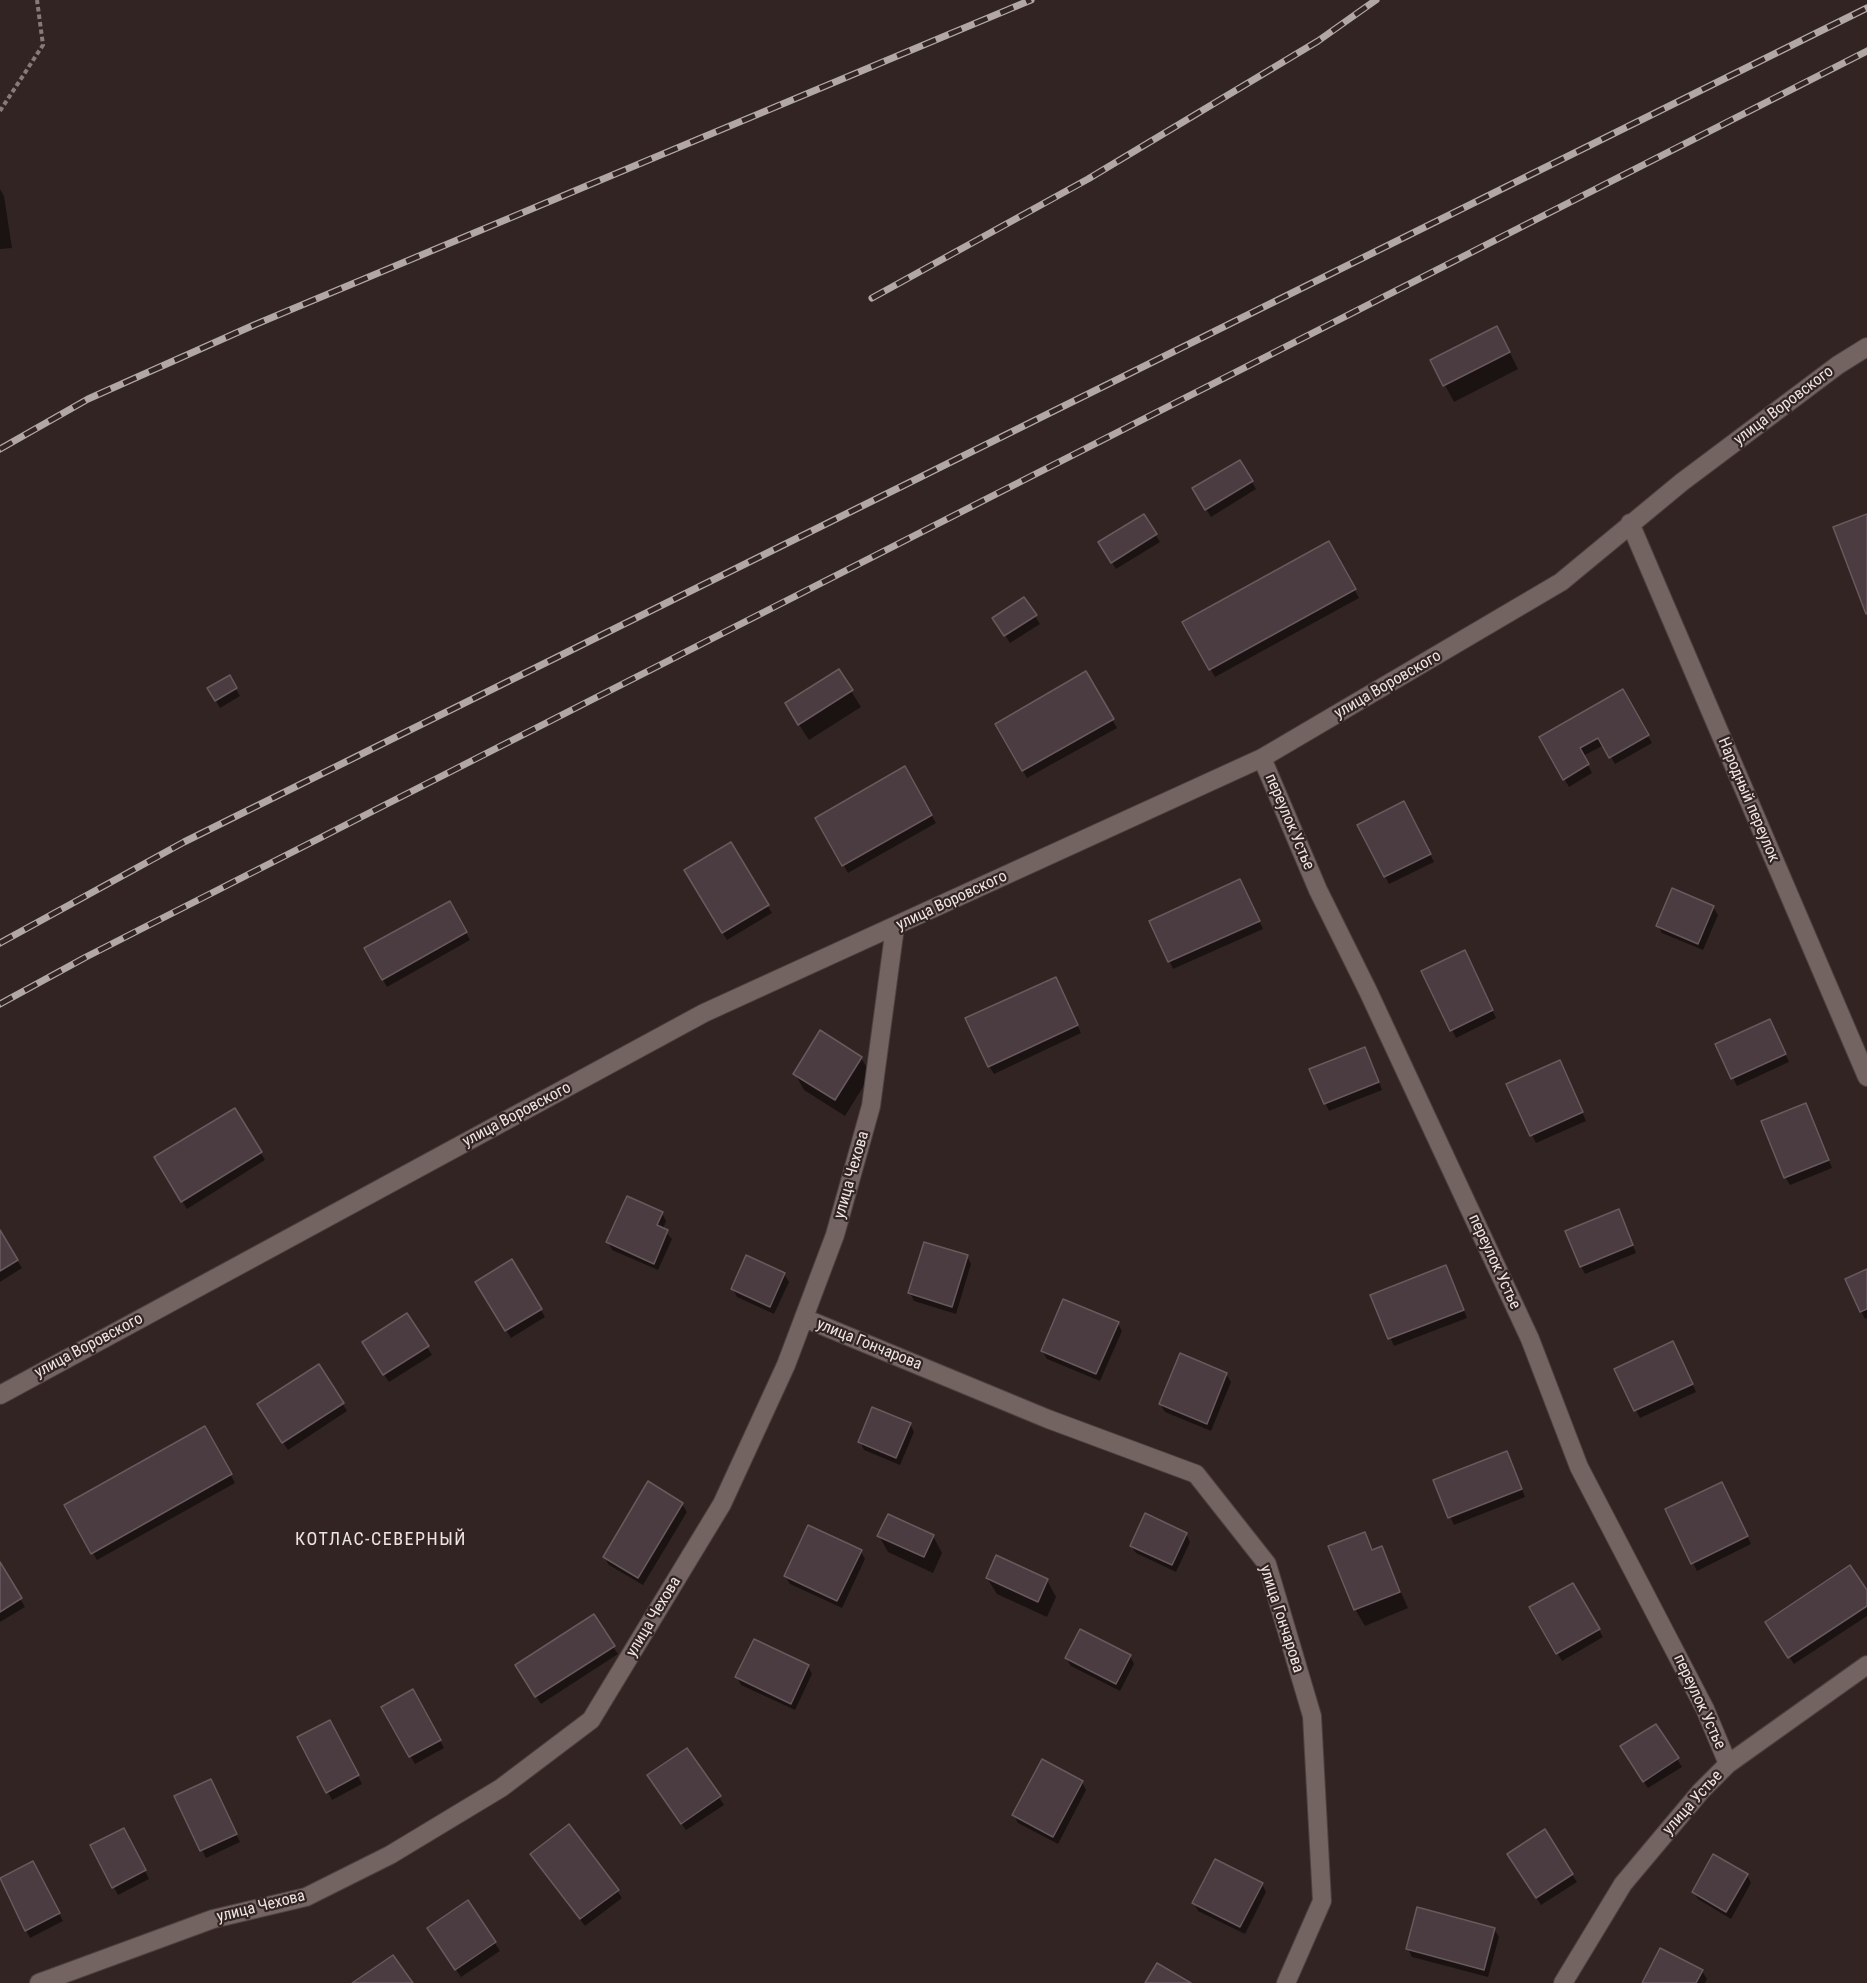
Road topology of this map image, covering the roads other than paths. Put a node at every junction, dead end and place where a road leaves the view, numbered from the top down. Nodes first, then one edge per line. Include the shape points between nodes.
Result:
1 (1867, 347) edge
2 (1630, 523) junction
3 (1262, 758) junction
4 (895, 927) junction
5 (1867, 1077) edge
6 (804, 1318) junction
7 (0, 1395) edge
8 (1867, 1665) edge
9 (1728, 1764) junction
10 (39, 1983) edge
11 (1286, 1983) edge
12 (1563, 1983) edge

1 - 2 street, улица Воровского
2 - 3 street, улица Воровского via 1561,582
2 - 5 street, Народный переулок
3 - 4 street, улица Воровского
3 - 9 street, переулок Устье via 1318,891 1530,1339 1579,1467 1705,1709
4 - 6 street, улица Чехова via 871,1106 836,1235
4 - 7 street, улица Воровского via 704,1013
6 - 10 street, улица Чехова via 722,1504 591,1720 501,1788 390,1855 306,1897 213,1919
6 - 11 street, улица Гончарова via 1048,1419 1196,1474 1267,1564 1312,1716 1322,1901
8 - 9 street, улица Устье
9 - 12 street, улица Устье via 1623,1884

